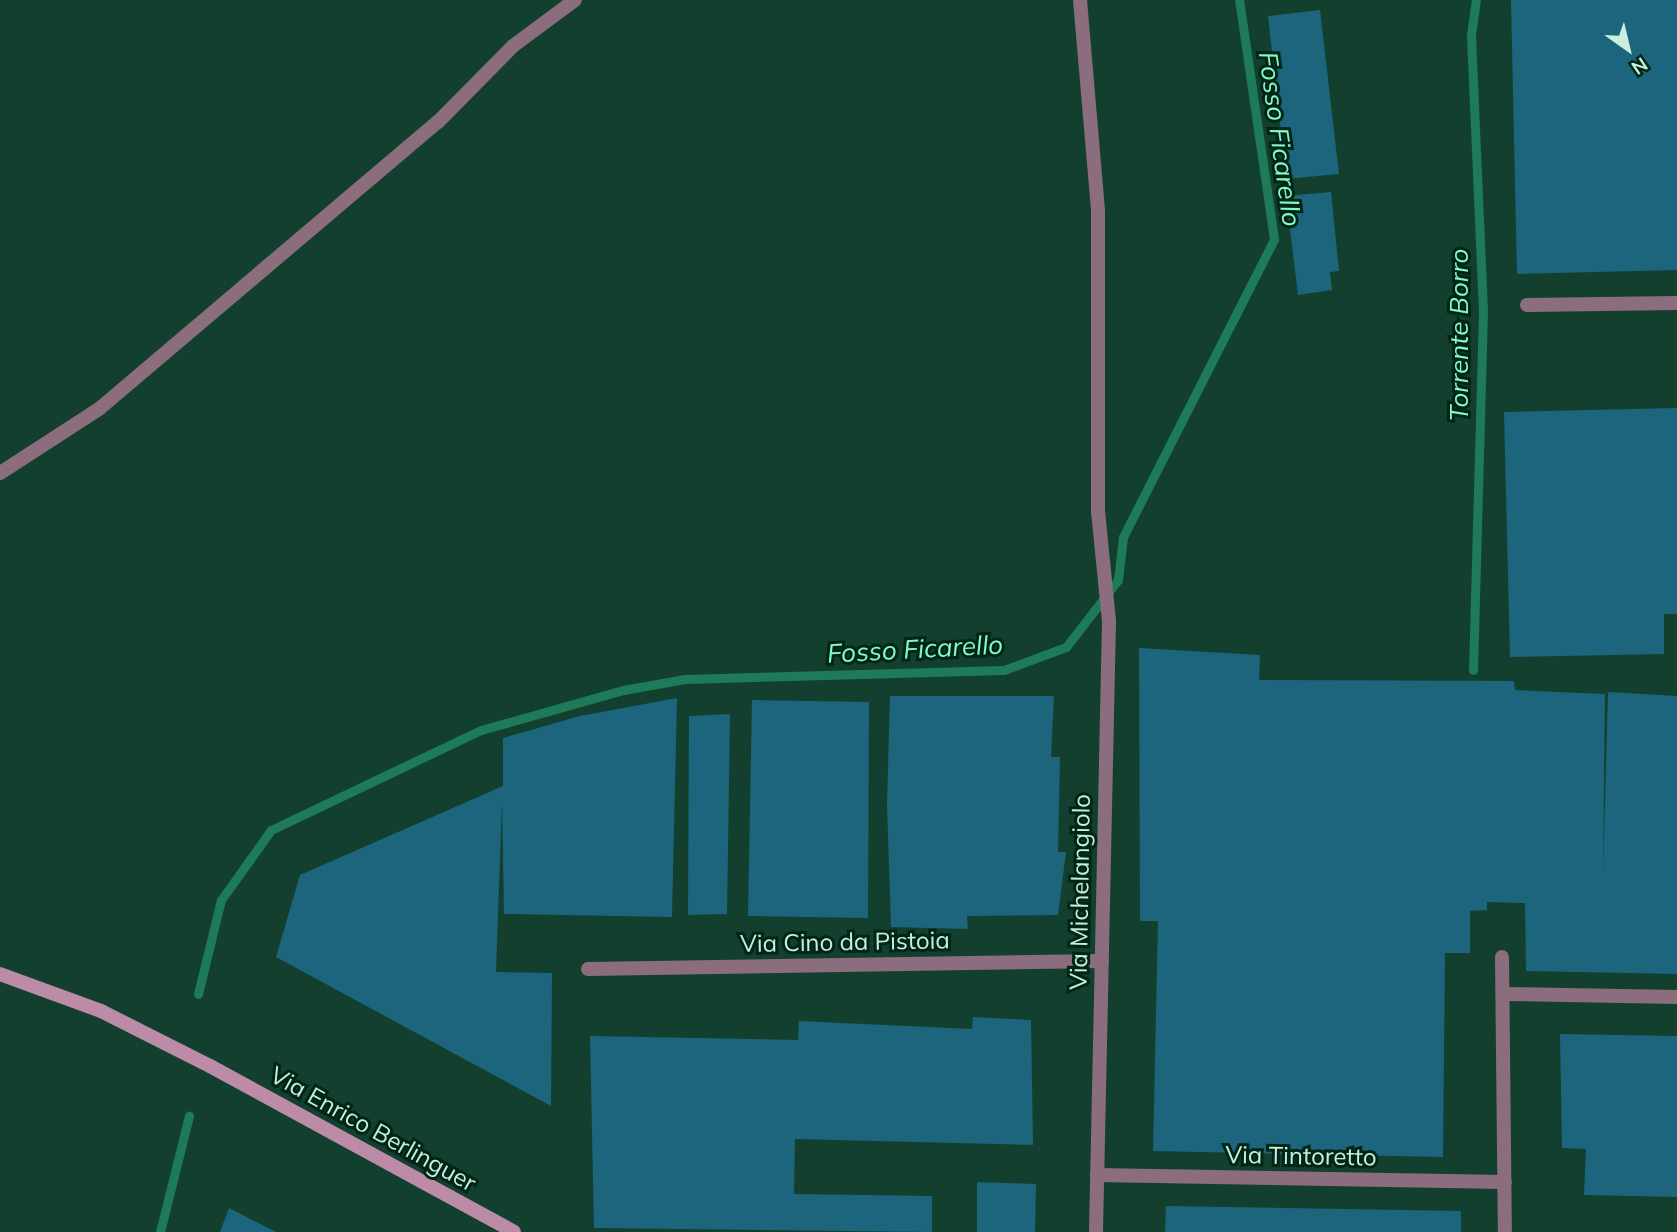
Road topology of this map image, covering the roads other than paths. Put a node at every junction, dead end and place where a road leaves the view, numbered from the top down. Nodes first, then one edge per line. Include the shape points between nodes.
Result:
1 (575, 0) edge
2 (1080, 0) edge
3 (1677, 303) edge
4 (1527, 305) dead end
5 (0, 473) edge
6 (1502, 957) dead end
7 (1102, 961) junction
8 (588, 969) dead end
9 (0, 974) edge
10 (1505, 994) junction
11 (1677, 997) edge
12 (1097, 1175) junction
13 (1505, 1182) junction
14 (514, 1232) edge
15 (1096, 1232) edge
16 (1505, 1232) edge

1 - 5 street via 513,46 438,121 99,410
2 - 7 street, Via Michelangiolo via 1098,211 1102,554 1108,621
3 - 4 street
6 - 10 street
7 - 8 street, Via Cino da Pistoia
7 - 12 street, Via Michelangiolo
9 - 14 main road, Via Enrico Berlinguer via 101,1012 210,1066
10 - 11 street
10 - 13 street
12 - 13 street, Via Tintoretto
12 - 15 street, Via Michelangiolo
13 - 16 street

